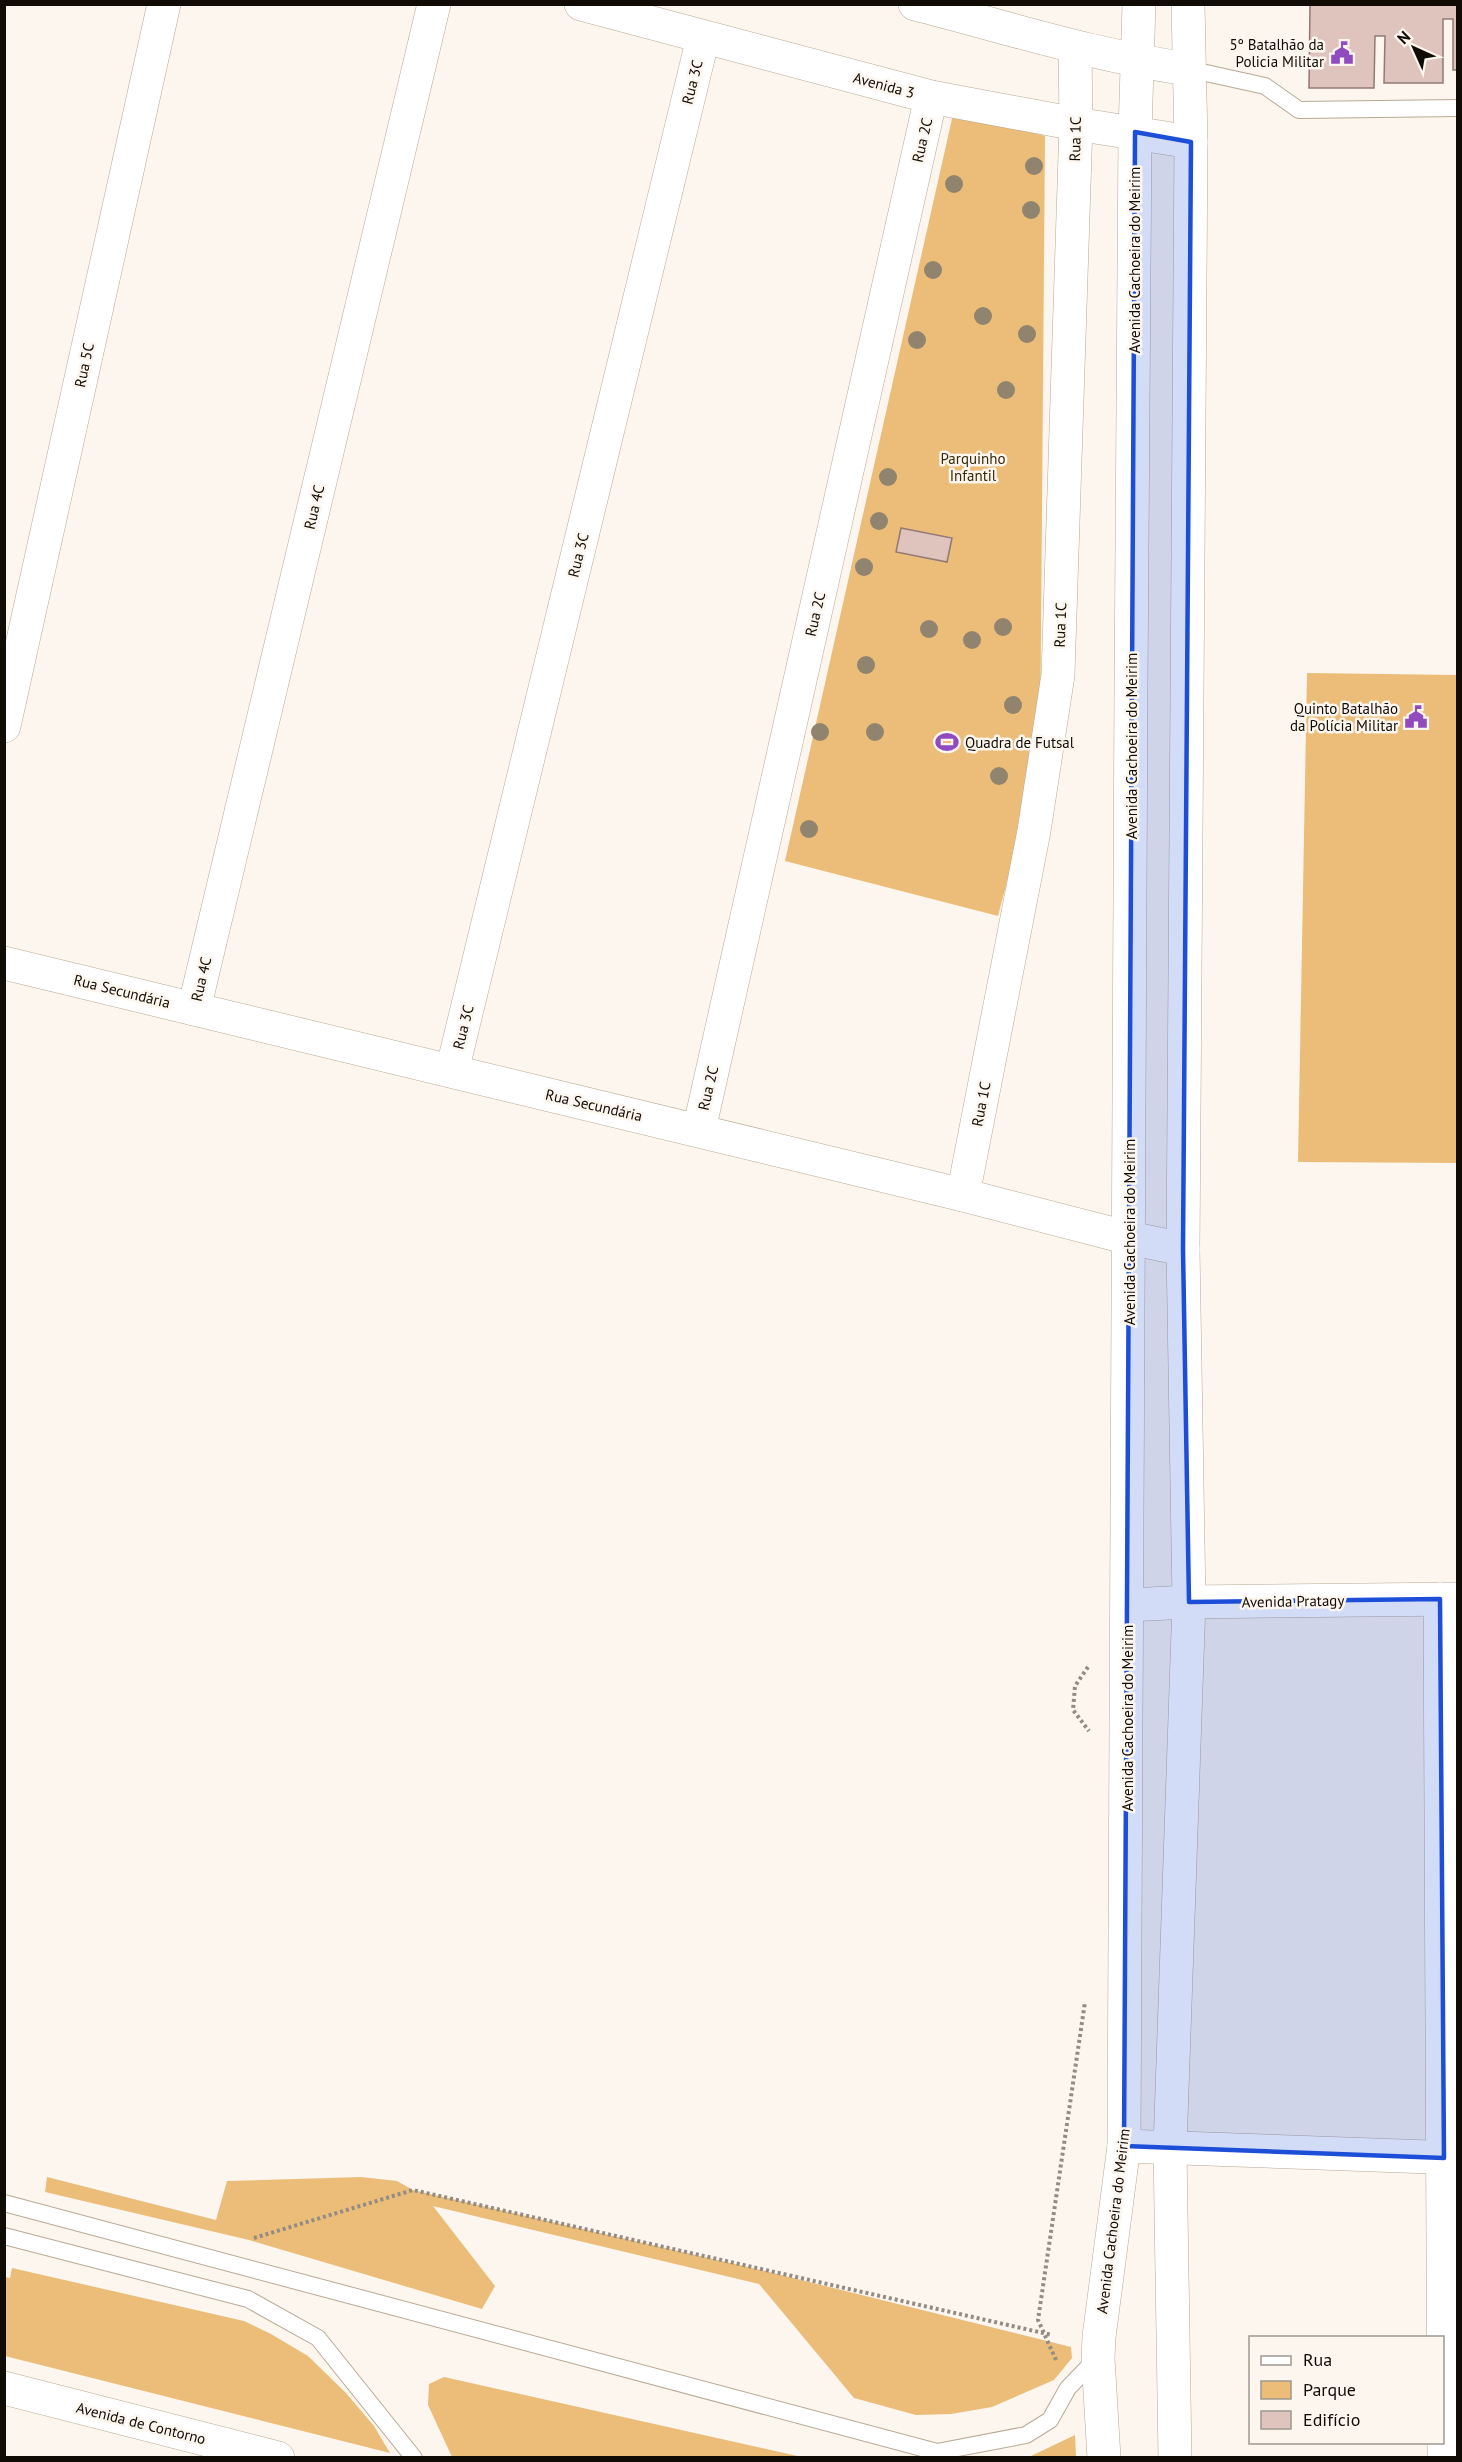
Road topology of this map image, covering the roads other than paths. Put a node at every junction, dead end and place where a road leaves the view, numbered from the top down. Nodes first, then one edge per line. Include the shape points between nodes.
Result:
1 (164, 4) edge
2 (434, 4) edge
3 (581, 4) edge
4 (915, 4) edge
5 (1139, 4) edge
6 (1188, 4) edge
7 (991, 14) edge
8 (703, 38) junction
9 (1075, 47) junction
10 (1138, 62) junction
11 (1188, 69) junction
12 (931, 97) junction
13 (1458, 108) edge
14 (1076, 124) junction
15 (1135, 132) junction
16 (1191, 142) junction
17 (4, 726) edge
18 (4, 963) edge
19 (194, 1009) junction
20 (453, 1071) junction
21 (699, 1131) junction
22 (963, 1195) junction
23 (1129, 1238) junction
24 (1183, 1249) junction
25 (1449, 1599) edge
26 (1189, 1602) junction
27 (1128, 1605) junction
28 (1124, 2146) junction
29 (1170, 2148) junction
30 (1451, 2158) edge
31 (4, 2203) edge
32 (4, 2236) edge
33 (1098, 2358) junction
34 (4, 2388) edge
35 (213, 2450) edge
36 (278, 2457) edge
37 (414, 2457) edge
38 (1104, 2457) edge
39 (1175, 2457) edge
40 (1444, 2457) edge

1 - 17 street, Rua 5C
2 - 19 street, Rua 4C
3 - 8 street, Avenida 3
4 - 7 street
5 - 10 street, Avenida Cachoeira do Meirim
6 - 11 street
7 - 9 street
8 - 12 street, Avenida 3
8 - 20 street, Rua 3C
9 - 10 street
9 - 14 street, Rua 1C
10 - 11 street
10 - 15 street, Avenida Cachoeira do Meirim
11 - 13 lane via 1265,86 1299,110
11 - 16 street
12 - 14 street, Avenida 3
12 - 21 street, Rua 2C
14 - 15 street, Avenida 3
14 - 22 street, Rua 1C via 1058,675 1034,831
15 - 16 street, Avenida 3
15 - 23 street, Avenida Cachoeira do Meirim
16 - 24 street
18 - 19 street, Rua Secundária
19 - 20 street, Rua Secundária
20 - 21 street, Rua Secundária
21 - 22 street, Rua Secundária
22 - 23 street, Rua Secundária
23 - 24 street, Rua Secundária
23 - 27 street, Avenida Cachoeira do Meirim
24 - 26 street
25 - 26 street, Avenida Pratagy
25 - 30 street
26 - 27 street, Avenida Pratagy
26 - 29 street
27 - 28 street, Avenida Cachoeira do Meirim
28 - 29 street
28 - 33 street, Avenida Cachoeira do Meirim
29 - 30 street
29 - 39 street
30 - 40 street
31 - 33 lane via 937,2452 1026,2435 1050,2420 1068,2388
32 - 37 lane via 248,2299 318,2338
33 - 38 street, Avenida Cachoeira do Meirim
34 - 35 street, Avenida de Contorno
35 - 36 street, Avenida de Contorno

